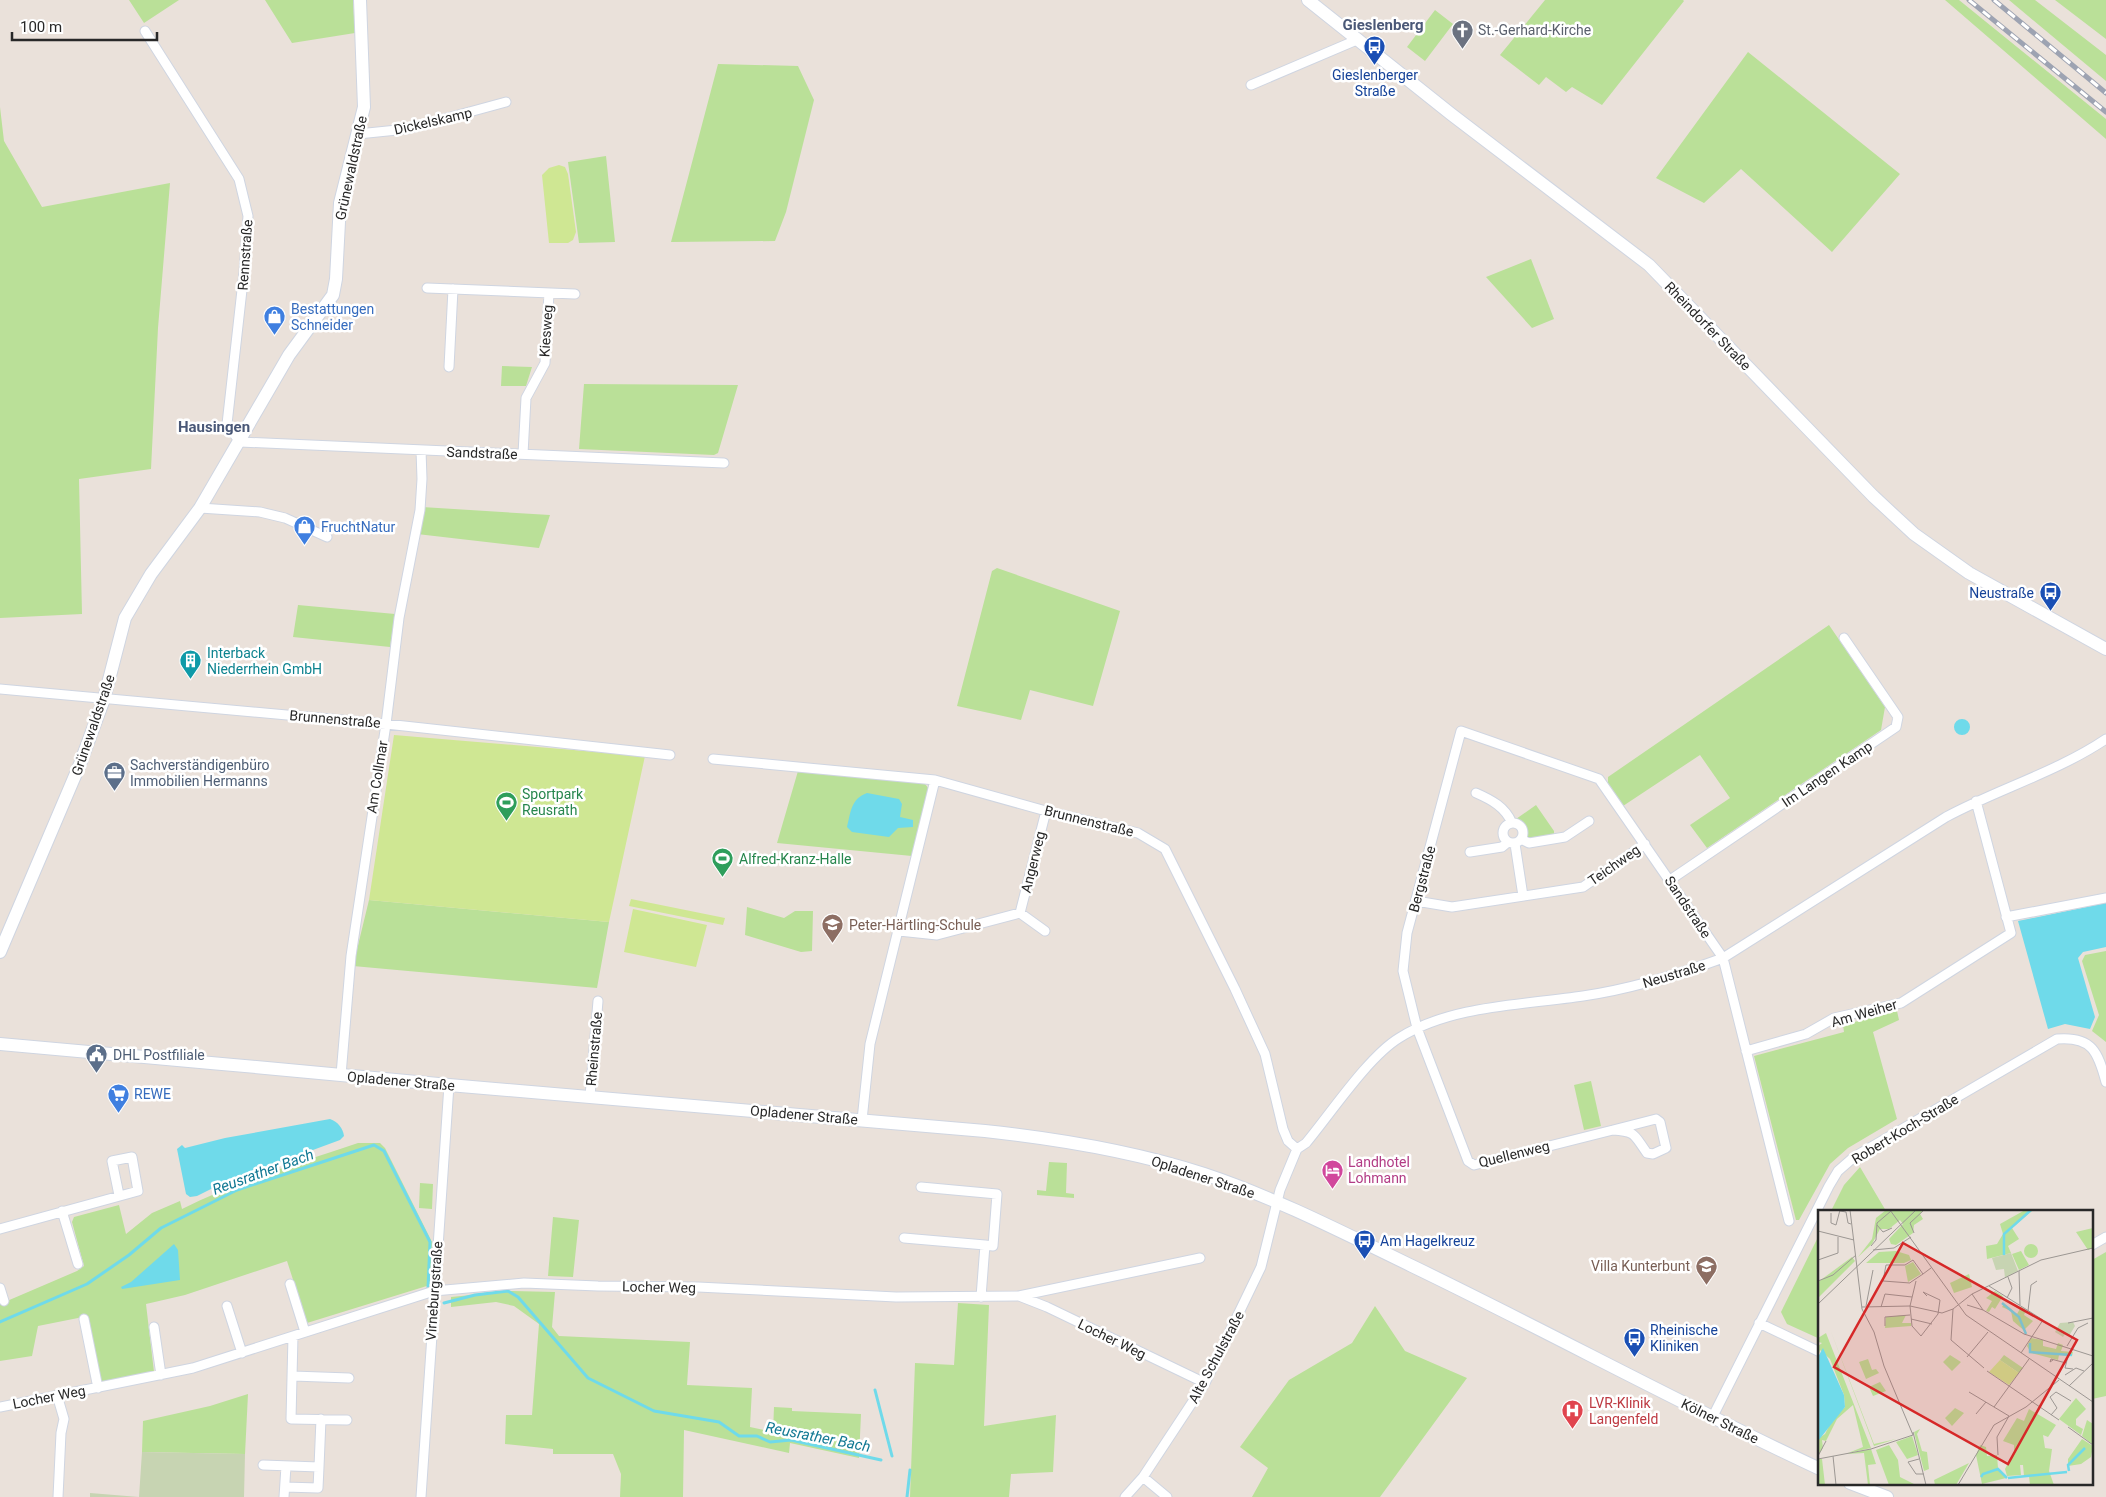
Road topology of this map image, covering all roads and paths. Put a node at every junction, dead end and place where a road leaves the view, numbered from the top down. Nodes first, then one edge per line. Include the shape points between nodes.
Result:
1 (360, 0) edge
2 (1308, 0) edge
3 (145, 31) dead end
4 (1359, 39) junction
5 (1251, 84) dead end
6 (506, 102) dead end
7 (358, 134) junction
8 (427, 288) dead end
9 (452, 289) junction
10 (548, 294) junction
11 (576, 294) dead end
12 (449, 367) dead end
13 (240, 442) junction
14 (421, 450) junction
15 (523, 454) junction
16 (724, 463) dead end
17 (200, 508) junction
18 (326, 537) dead end
19 (1844, 638) dead end
20 (2106, 649) edge
21 (0, 689) edge
22 (104, 699) junction
23 (386, 724) junction
24 (1461, 730) joint
25 (2106, 740) edge
26 (670, 755) dead end
27 (714, 759) dead end
28 (935, 780) junction
29 (1476, 793) dead end
30 (1976, 801) junction
31 (1046, 810) junction
32 (1589, 821) dead end
33 (1512, 823) junction
34 (1515, 842) junction
35 (1645, 844) junction
36 (1470, 852) dead end
37 (1670, 880) junction
38 (1523, 896) junction
39 (2106, 898) edge
40 (1416, 901) junction
41 (1020, 913) junction
42 (2006, 918) junction
43 (899, 931) junction
44 (1045, 931) dead end
45 (0, 952) edge
46 (1723, 958) junction
47 (598, 1001) dead end
48 (1417, 1028) junction
49 (0, 1044) edge
50 (1746, 1051) junction
51 (340, 1075) junction
52 (2106, 1082) edge
53 (449, 1085) junction
54 (590, 1096) junction
55 (862, 1120) junction
56 (1612, 1130) junction
57 (1297, 1148) junction
58 (921, 1187) dead end
59 (119, 1195) dead end
60 (1277, 1202) junction
61 (62, 1211) junction
62 (1789, 1221) dead end
63 (0, 1229) edge
64 (2106, 1237) edge
65 (904, 1238) dead end
66 (2094, 1244) edge
67 (984, 1245) junction
68 (1200, 1258) dead end
69 (78, 1264) dead end
70 (290, 1284) dead end
71 (0, 1288) edge
72 (434, 1291) junction
73 (1019, 1296) junction
74 (981, 1297) junction
75 (4, 1301) dead end
76 (228, 1306) dead end
77 (84, 1319) dead end
78 (1759, 1324) junction
79 (154, 1327) dead end
80 (305, 1332) junction
81 (293, 1336) junction
82 (1569, 1343) joint
83 (1818, 1351) edge
84 (242, 1353) junction
85 (162, 1375) junction
86 (293, 1376) junction
87 (349, 1378) dead end
88 (1205, 1383) junction
89 (98, 1388) junction
90 (57, 1395) junction
91 (0, 1406) edge
92 (1712, 1418) junction
93 (321, 1420) junction
94 (347, 1420) dead end
95 (263, 1465) dead end
96 (286, 1466) junction
97 (319, 1468) junction
98 (1818, 1468) edge
99 (1143, 1477) junction
100 (1856, 1486) edge
101 (285, 1492) edge
102 (58, 1497) edge
103 (421, 1497) edge
104 (1125, 1497) edge
105 (1167, 1497) edge
106 (1873, 1497) edge
107 (1887, 1497) edge

1 - 7 main road, Grünewaldstraße via 365,94
2 - 4 main road, Rheindorfer Straße
3 - 13 street, Rennstraße via 239,179 244,192 248,216 244,272 227,424
4 - 5 street
4 - 20 main road, Rheindorfer Straße via 1451,114 1649,265 1873,496 1914,534 1969,573
6 - 7 street, Dickelskamp via 407,129
7 - 13 main road, Grünewaldstraße via 340,202 333,295 290,355
8 - 9 street, Kiesweg
9 - 10 street, Kiesweg
9 - 12 street
10 - 11 street, Kiesweg
10 - 15 street, Kiesweg via 545,362 526,398
13 - 14 street, Sandstraße
13 - 17 main road, Grünewaldstraße
14 - 15 street, Sandstraße
14 - 23 street, Am Collmar via 420,510 399,618
15 - 16 street, Sandstraße
17 - 18 street via 260,512 285,518
17 - 22 main road, Grünewaldstraße via 151,574 125,618
19 - 37 street, Im Langen Kamp via 1898,717 1896,727
21 - 22 street, Brunnenstraße
22 - 23 street, Brunnenstraße
22 - 45 main road, Grünewaldstraße via 80,766
23 - 26 street, Brunnenstraße
23 - 51 street, Am Collmar via 350,963
24 - 35 street, Sandstraße via 1599,779
24 - 40 street, Bergstraße
25 - 30 street, Neustraße via 2087,752
27 - 28 street, Brunnenstraße
28 - 31 street, Brunnenstraße
28 - 43 street
29 - 33 street via 1501,807
30 - 42 street, Am Weiher
30 - 46 street, Neustraße
31 - 41 street, Angerweg
31 - 57 street, Brunnenstraße via 1138,833 1165,849 1261,1046 1283,1129 1288,1141
32 - 34 street via 1565,837
33 - 34 street via 1522,828 1523,834
33 - 34 street via 1503,832 1504,838
34 - 36 street
34 - 38 street
35 - 37 street, Sandstraße
35 - 38 street, Teichweg via 1583,886
37 - 46 street, Sandstraße
38 - 40 street, Teichweg via 1452,907
39 - 42 street
40 - 48 street, Bergstraße via 1407,933 1404,971
41 - 43 street via 937,935
41 - 44 street
42 - 50 street, Am Weiher via 2011,933 1901,1003 1834,1018 1806,1034
43 - 55 street via 870,1044
46 - 48 street, Neustraße via 1635,986 1452,1015
46 - 50 street, Sandstraße
47 - 54 street, Rheinstraße
48 - 56 street, Quellenweg via 1468,1161 1474,1165
48 - 57 street, Neustraße via 1379,1053 1306,1142
49 - 51 main road, Opladener Straße
50 - 62 street, Sandstraße
51 - 53 main road, Opladener Straße
52 - 78 street, Robert-Koch-Straße via 2091,1047 2081,1039 2057,1039 1854,1157 1838,1171 1829,1186
53 - 54 main road, Opladener Straße
53 - 72 street, Virneburgstraße
54 - 55 main road, Opladener Straße
55 - 60 main road, Opladener Straße via 1034,1136 1103,1148 1189,1170
56 - 56 street, Quellenweg via 1633,1133 1647,1152 1653,1154 1666,1148 1660,1122 1656,1119
57 - 60 street, Neustraße
58 - 67 street via 997,1194 993,1246
59 - 61 street
60 - 82 main road, Opladener Straße
60 - 88 street, Alte Schulstraße via 1261,1267
61 - 63 street
61 - 69 street
64 - 66 street
65 - 67 street
67 - 74 street
68 - 73 street, Locher Weg
70 - 80 street
71 - 75 street
72 - 74 street, Locher Weg via 524,1283 698,1287 896,1297
72 - 80 street, Locher Weg
72 - 103 street, Virneburgstraße
73 - 74 street, Locher Weg
73 - 88 street, Locher Weg
76 - 84 street
77 - 89 street, Locher Weg
78 - 83 street
78 - 92 street, Robert-Koch-Straße
79 - 85 street
80 - 81 street, Locher Weg
81 - 84 street, Locher Weg
81 - 86 street
82 - 92 main road, Kölner Straße
84 - 85 street, Locher Weg
85 - 89 street, Locher Weg
86 - 87 street
86 - 93 street via 291,1419
88 - 99 street, Alte Schulstraße
89 - 90 street, Locher Weg
90 - 91 street, Locher Weg
90 - 102 street via 64,1423 60,1433
92 - 98 main road, Kölner Straße
93 - 94 street
93 - 97 street
95 - 96 street
96 - 97 street
96 - 101 street
97 - 101 street via 318,1488
99 - 104 street, Alte Schulstraße
99 - 105 street
100 - 106 main road
100 - 107 main road

